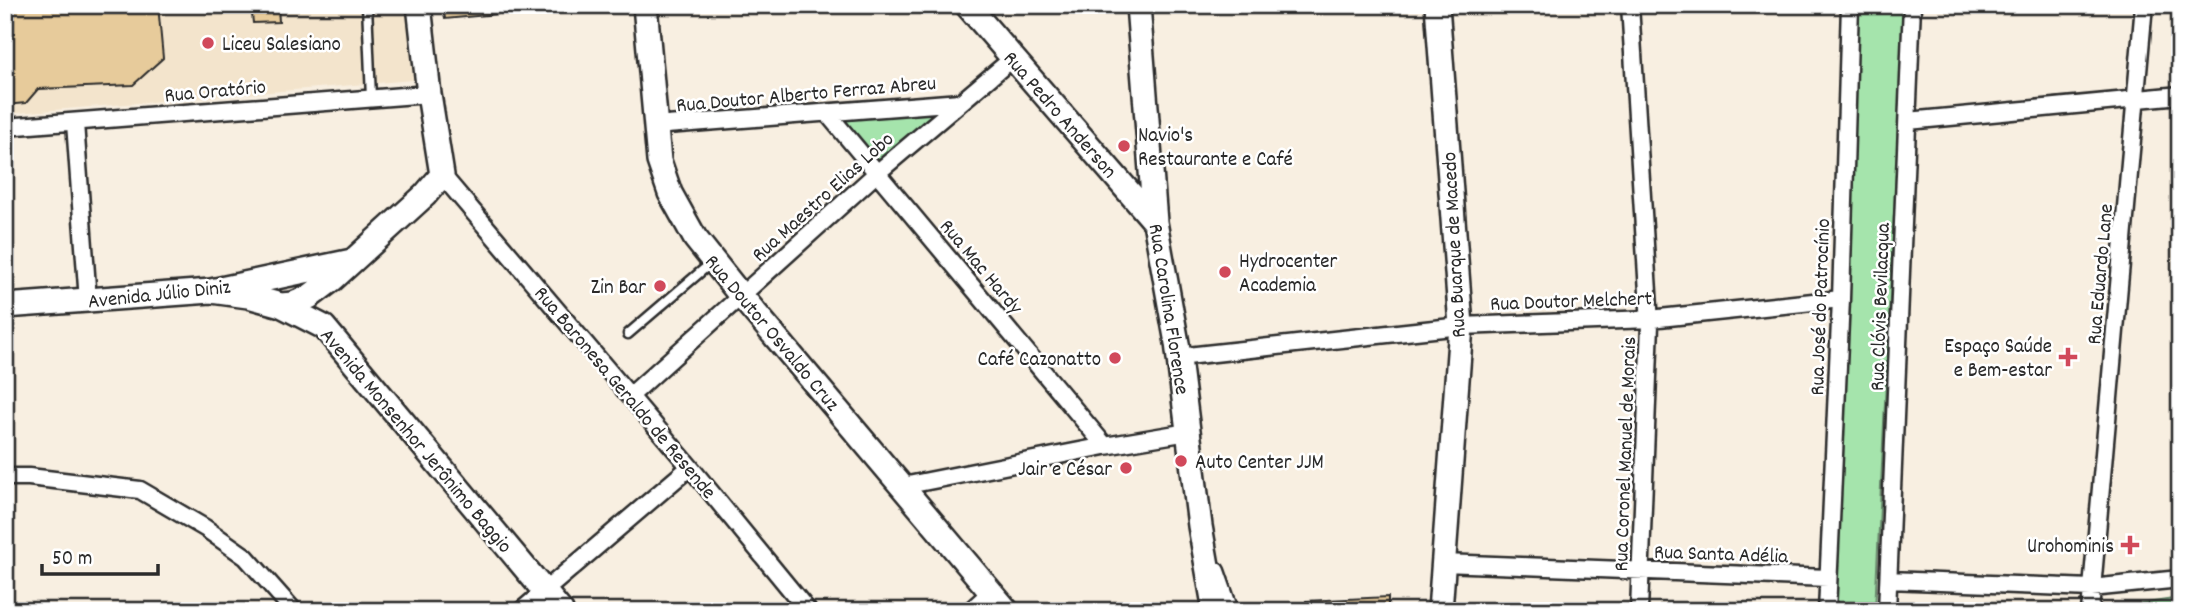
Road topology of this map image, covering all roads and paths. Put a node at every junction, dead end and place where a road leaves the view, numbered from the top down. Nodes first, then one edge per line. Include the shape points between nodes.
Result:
1 (367, 5) edge
2 (419, 5) edge
3 (645, 5) edge
4 (968, 5) edge
5 (1138, 5) edge
6 (1437, 5) edge
7 (1630, 5) edge
8 (1850, 5) edge
9 (1912, 5) edge
10 (2144, 5) edge
11 (1013, 58) junction
12 (429, 94) junction
13 (2180, 95) edge
14 (371, 98) junction
15 (2136, 99) junction
16 (960, 102) junction
17 (827, 113) junction
18 (1908, 121) junction
19 (75, 123) junction
20 (654, 126) junction
21 (5, 127) edge
22 (877, 173) junction
23 (442, 175) junction
24 (1155, 222) junction
25 (352, 261) junction
26 (713, 261) junction
27 (333, 279) junction
28 (211, 291) junction
29 (742, 297) junction
30 (1841, 299) junction
31 (88, 301) junction
32 (281, 305) junction
33 (5, 306) edge
34 (1650, 319) junction
35 (1461, 326) junction
36 (324, 327) junction
37 (628, 334) dead end
38 (1178, 357) junction
39 (630, 396) junction
40 (1188, 432) junction
41 (1105, 446) junction
42 (690, 467) junction
43 (5, 478) edge
44 (903, 486) junction
45 (1200, 526) junction
46 (1443, 564) junction
47 (1641, 571) junction
48 (1828, 578) junction
49 (2180, 579) edge
50 (1889, 580) junction
51 (2091, 588) junction
52 (544, 591) junction
53 (991, 592) junction
54 (293, 611) edge
55 (521, 611) edge
56 (561, 611) edge
57 (808, 611) edge
58 (970, 611) edge
59 (1007, 611) edge
60 (1215, 611) edge
61 (1230, 611) edge
62 (1440, 611) edge
63 (1639, 611) edge
64 (1827, 611) edge
65 (1887, 611) edge
66 (2090, 611) edge

1 - 14 lane
2 - 12 main road
3 - 20 main road, Rua Doutor Osvaldo Cruz
4 - 11 main road, Rua Pedro Anderson
5 - 24 main road, Rua Carolina Florence
6 - 35 main road, Rua Buarque de Macedo
7 - 34 street, Rua Coronel Manuel de Morais
8 - 30 street, Rua José do Patrocínio
9 - 18 street, Rua Clóvis Bevilacqua
10 - 15 street, Rua Eduardo Lane
11 - 16 street, Rua Maestro Elias Lobo
11 - 24 main road, Rua Pedro Anderson
12 - 14 street, Rua Oratório
12 - 23 main road
13 - 15 street
14 - 19 street, Rua Oratório
15 - 18 street
15 - 51 street, Rua Eduardo Lane
16 - 17 street, Rua Doutor Alberto Ferraz Abreu
16 - 22 street, Rua Maestro Elias Lobo
17 - 20 street, Rua Doutor Alberto Ferraz Abreu
17 - 22 street, Rua Mac Hardy
18 - 50 street, Rua Clóvis Bevilacqua
19 - 21 street, Rua Oratório
19 - 31 street
20 - 26 main road, Rua Doutor Osvaldo Cruz via 670,193
22 - 29 street, Rua Maestro Elias Lobo
22 - 41 street, Rua Mac Hardy
23 - 25 main road
23 - 39 street, Rua Baronesa Geraldo de Resende
24 - 38 main road, Rua Carolina Florence
25 - 27 main road
25 - 28 main road, Avenida Júlio Diniz
26 - 29 main road, Rua Doutor Osvaldo Cruz
26 - 37 lane
27 - 32 main road via 309,297
27 - 36 main road via 323,301
28 - 31 main road, Avenida Júlio Diniz
28 - 32 main road, Avenida Monsenhor Jerônimo Baggio
29 - 39 street, Rua Maestro Elias Lobo
29 - 44 main road, Rua Doutor Osvaldo Cruz
30 - 34 street, Rua Doutor Melchert
30 - 48 street, Rua José do Patrocínio
31 - 33 main road, Avenida Júlio Diniz
32 - 36 main road, Avenida Monsenhor Jerônimo Baggio
34 - 35 street, Rua Doutor Melchert
34 - 47 street, Rua Coronel Manuel de Morais
35 - 38 street, Rua Doutor Melchert
35 - 46 main road, Rua Buarque de Macedo
36 - 52 main road, Avenida Monsenhor Jerônimo Baggio
38 - 40 main road, Rua Carolina Florence
39 - 42 street, Rua Baronesa Geraldo de Resende
40 - 41 street
40 - 45 main road, Rua Carolina Florence
41 - 44 street
42 - 52 street
42 - 57 street, Rua Baronesa Geraldo de Resende
43 - 54 street via 140,489 246,557
44 - 53 main road, Rua Doutor Osvaldo Cruz
45 - 60 main road, Rua Carolina Florence
45 - 61 street
46 - 47 street, Rua Santa Adélia
46 - 62 main road, Rua Buarque de Macedo
47 - 48 street, Rua Santa Adélia
47 - 63 street, Rua Coronel Manuel de Morais
48 - 64 street, Rua José do Patrocínio
49 - 51 street
50 - 51 street
50 - 65 street, Rua Clóvis Bevilacqua
51 - 66 street, Rua Eduardo Lane
52 - 55 street
52 - 56 main road, Avenida Monsenhor Jerônimo Baggio
53 - 58 street
53 - 59 main road, Rua Doutor Osvaldo Cruz

